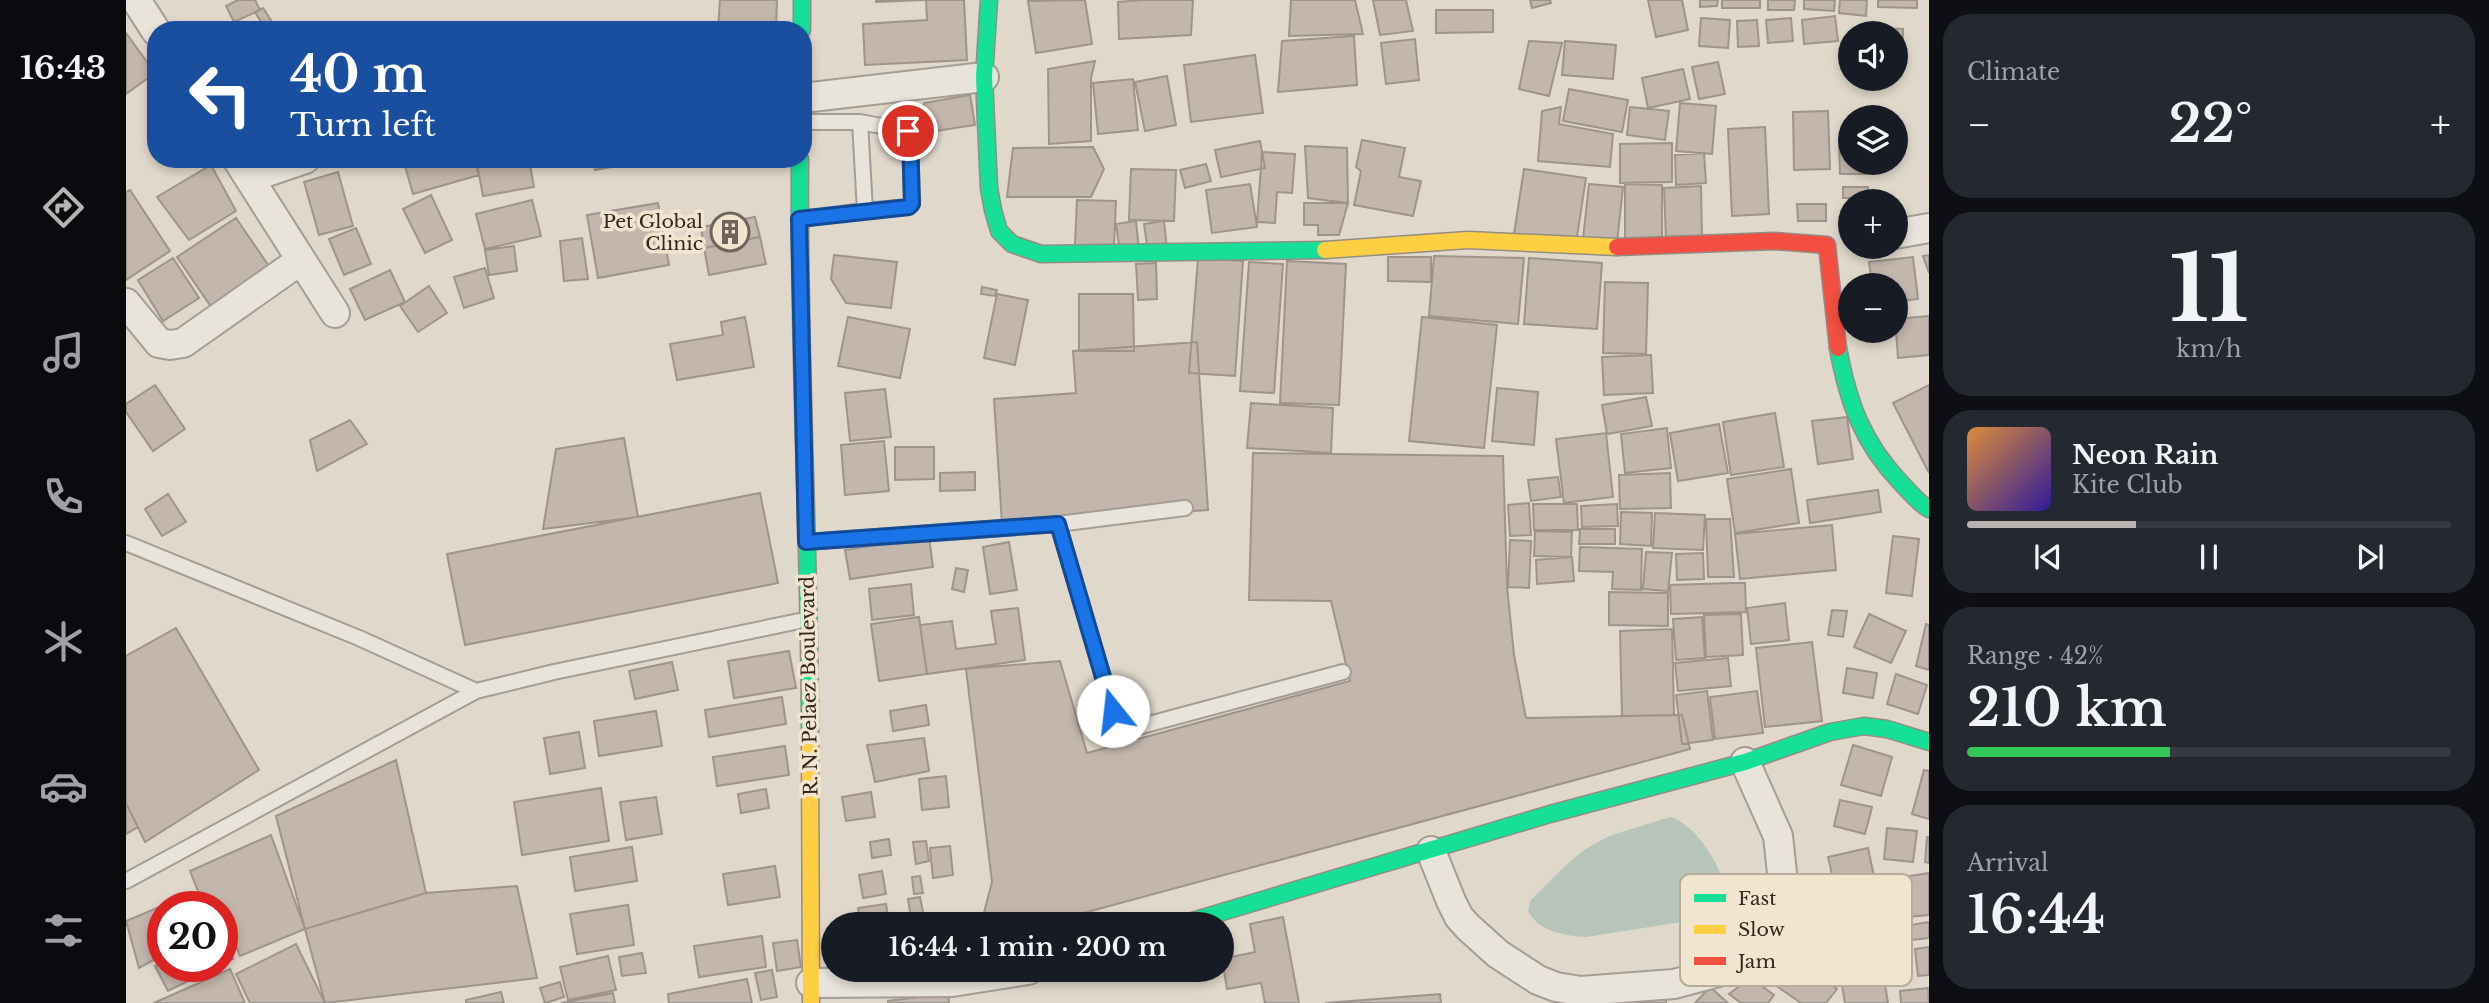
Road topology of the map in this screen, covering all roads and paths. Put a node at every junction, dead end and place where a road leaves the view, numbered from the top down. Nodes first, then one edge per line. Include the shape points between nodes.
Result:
1 (136, 0) edge
2 (803, 0) edge
3 (989, 0) edge
4 (150, 21) edge
5 (802, 21) edge
6 (984, 77) junction
7 (812, 97) edge
8 (812, 122) edge
9 (860, 122) junction
10 (800, 168) edge
11 (243, 169) edge
12 (865, 211) junction
13 (799, 219) junction
14 (1929, 228) edge
15 (1908, 232) edge
16 (1838, 244) edge
17 (1839, 259) edge
18 (302, 260) junction
19 (126, 303) edge
20 (335, 313) dead end
21 (1185, 508) dead end
22 (1929, 509) edge
23 (1058, 524) junction
24 (806, 542) junction
25 (126, 543) edge
26 (810, 618) junction
27 (1343, 672) dead end
28 (476, 691) junction
29 (1929, 742) edge
30 (1745, 762) junction
31 (1431, 851) junction
32 (1782, 874) edge
33 (127, 879) edge
34 (1223, 912) edge
35 (952, 982) edge
36 (1680, 982) edge
37 (811, 993) edge

1 - 4 street
2 - 5 street
3 - 6 street
6 - 7 street
6 - 16 street via 989,188 999,231 1012,244 1041,254 1322,250 1468,240 1620,247 1774,241
8 - 9 lane
9 - 12 lane
9 - 12 lane via 910,135 912,204
10 - 13 street, R. N. Pelaez Boulevard
11 - 18 street
12 - 13 lane
13 - 24 street, R. N. Pelaez Boulevard
14 - 15 street
17 - 22 street via 1843,379 1852,407 1881,462
18 - 19 street via 183,343 159,343
18 - 20 street
21 - 23 lane
23 - 24 lane
23 - 27 lane via 1113,711 1123,725 1138,727
24 - 26 street, R. N. Pelaez Boulevard
25 - 28 lane
26 - 28 lane
26 - 37 street, R. N. Pelaez Boulevard
28 - 33 lane
29 - 30 street via 1864,726 1830,732
30 - 31 street
30 - 32 street via 1778,836
31 - 34 street
31 - 36 street via 1459,917 1498,954 1538,980 1581,991
35 - 37 street

